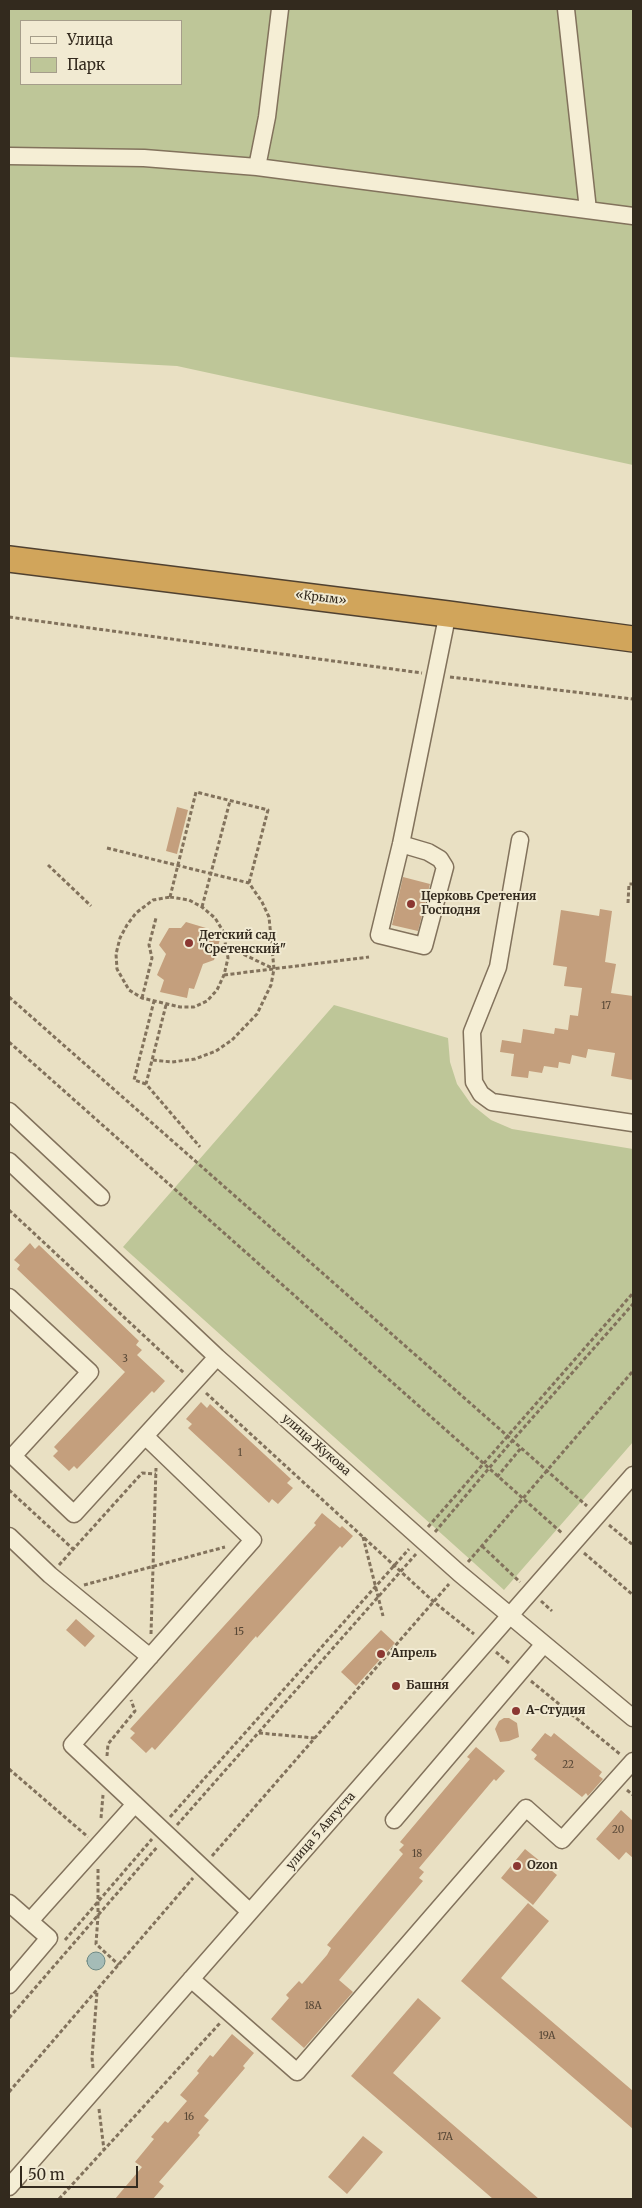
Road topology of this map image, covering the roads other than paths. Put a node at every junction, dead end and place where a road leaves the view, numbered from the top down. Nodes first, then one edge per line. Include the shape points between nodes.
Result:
1 (280, 9) edge
2 (566, 9) edge
3 (9, 156) edge
4 (257, 167) junction
5 (588, 210) junction
6 (633, 216) edge
7 (9, 560) edge
8 (9, 568) edge
9 (446, 622) junction
10 (633, 639) edge
11 (633, 647) edge
12 (520, 840) dead end
13 (401, 844) junction
14 (9, 1111) edge
15 (633, 1123) edge
16 (9, 1161) edge
17 (102, 1197) dead end
18 (9, 1297) edge
19 (217, 1357) junction
20 (151, 1441) junction
21 (633, 1475) edge
22 (9, 1536) edge
23 (510, 1615) junction
24 (544, 1644) junction
25 (150, 1657) junction
26 (633, 1718) edge
27 (632, 1762) edge
28 (135, 1804) junction
29 (394, 1820) dead end
30 (9, 1903) edge
31 (250, 1912) junction
32 (30, 1921) junction
33 (191, 1979) junction
34 (9, 1985) edge
35 (9, 2187) edge

1 - 4 street via 267,116
2 - 5 street
3 - 4 street via 144,158
4 - 5 street
5 - 6 street
7 - 10 highway, «Крым»
8 - 9 highway, «Крым»
9 - 11 highway, «Крым»
9 - 13 street
12 - 15 street via 498,967 472,1032 474,1082 480,1094 492,1102
13 - 13 street via 428,852 440,859 445,867 424,946 379,936
14 - 17 street
16 - 19 street, улица Жукова
18 - 20 street via 90,1372 13,1456 74,1514
19 - 20 street via 194,1382
19 - 23 street, улица Жукова
20 - 25 street via 253,1540
21 - 23 street, улица 5 Августа
22 - 25 street via 50,1575
23 - 24 street, улица Жукова
23 - 31 street, улица 5 Августа
24 - 26 street, улица Жукова
24 - 29 street
25 - 28 street via 72,1745
27 - 33 street via 562,1840 526,1808 298,2072
28 - 31 street
28 - 32 street
30 - 32 street
31 - 33 street, улица 5 Августа
32 - 34 street via 50,1938
33 - 35 street, улица 5 Августа

